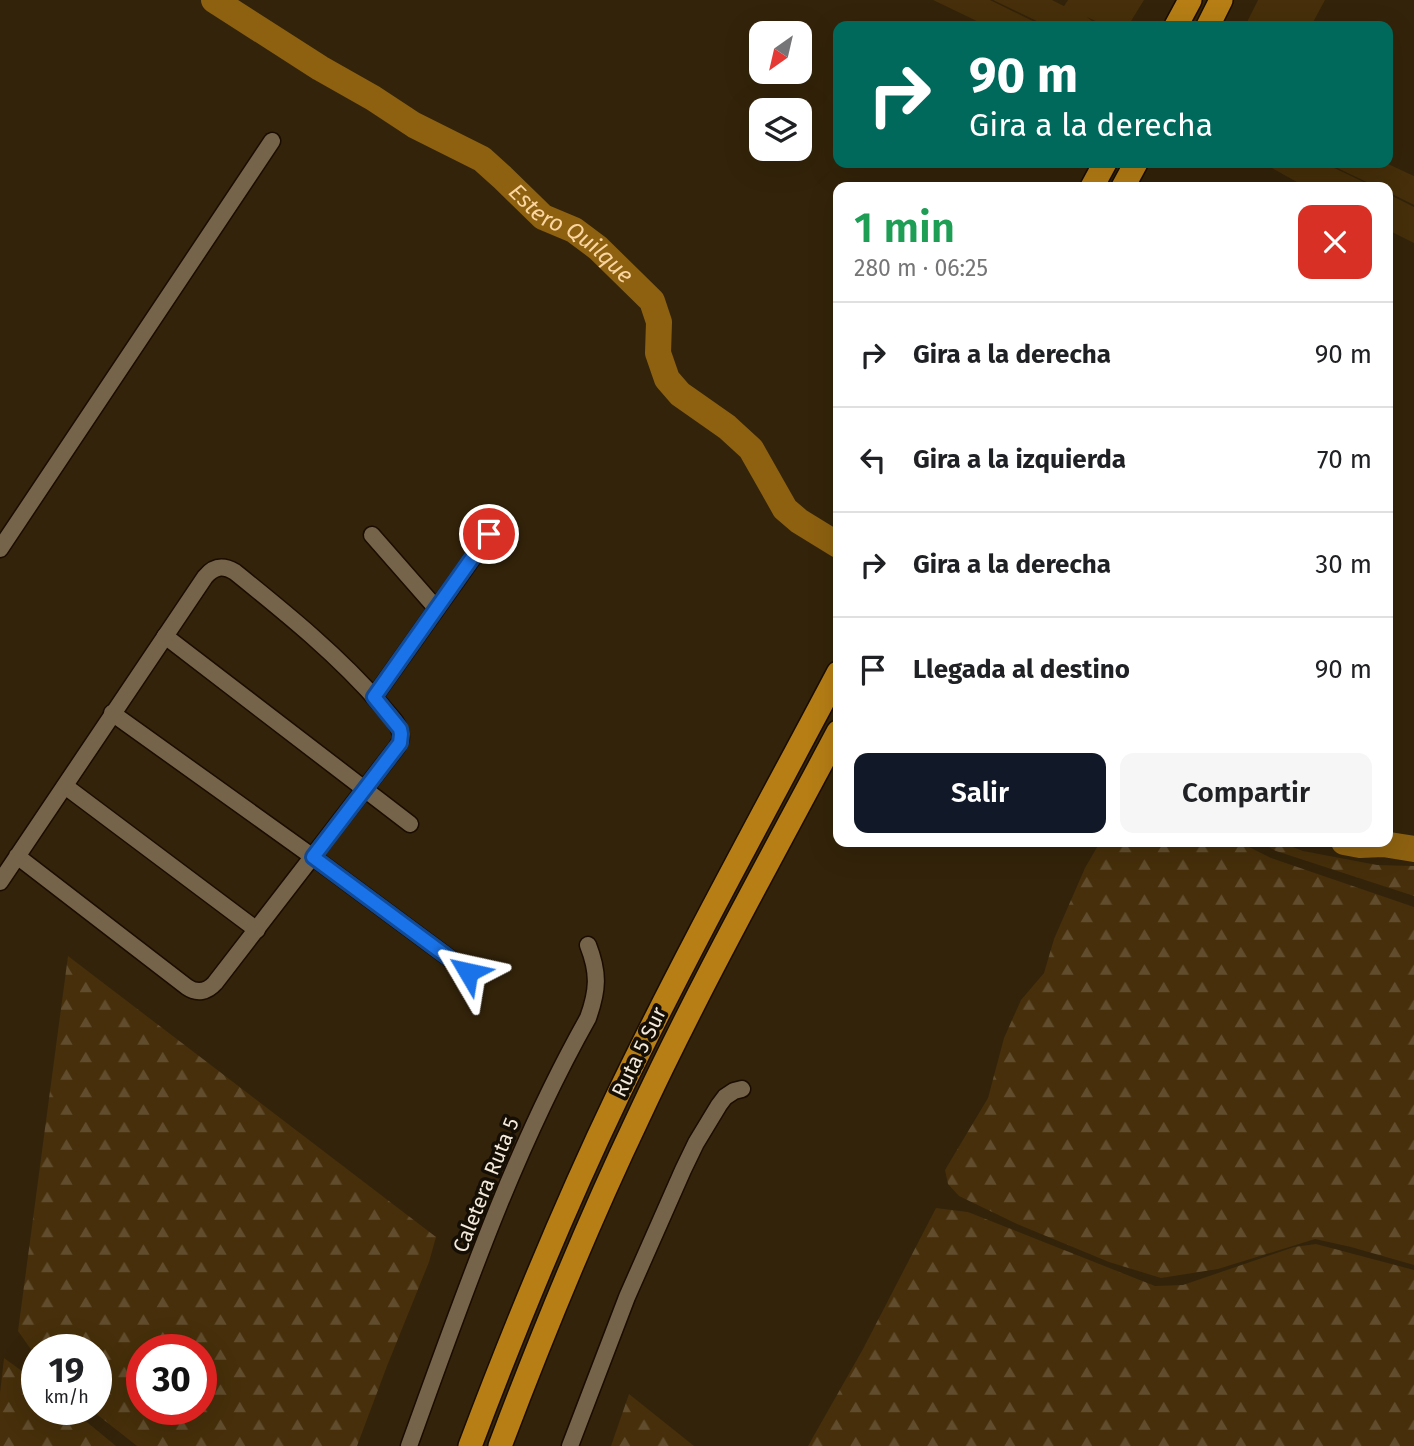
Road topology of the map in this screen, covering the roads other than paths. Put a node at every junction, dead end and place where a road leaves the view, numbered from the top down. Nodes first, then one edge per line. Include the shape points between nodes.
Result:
1 (1190, 0) edge
2 (1221, 0) edge
3 (1179, 21) edge
4 (1210, 21) edge
5 (272, 141) dead end
6 (489, 534) dead end
7 (372, 535) dead end
8 (0, 549) edge
9 (436, 608) junction
10 (165, 636) junction
11 (833, 682) edge
12 (374, 697) junction
13 (112, 713) junction
14 (833, 741) edge
15 (65, 786) junction
16 (366, 789) junction
17 (411, 824) dead end
18 (17, 856) junction
19 (313, 857) junction
20 (0, 882) edge
21 (257, 930) junction
22 (588, 944) dead end
23 (468, 972) dead end
24 (742, 1089) dead end
25 (409, 1446) edge
26 (470, 1446) edge
27 (500, 1446) edge
28 (570, 1446) edge

1 - 3 highway
2 - 4 highway
5 - 8 street
6 - 9 street
7 - 9 street
9 - 12 street
10 - 12 street via 208,573 225,567 308,632
10 - 13 street
10 - 16 street
11 - 26 highway, Ruta 5 Sur via 618,1095 540,1269
12 - 16 street via 400,729 401,738
13 - 15 street
13 - 19 street
14 - 27 highway, Ruta 5 Sur via 638,1118
15 - 18 street
15 - 21 street
16 - 17 street
16 - 19 street
18 - 20 street
18 - 21 street via 196,991 211,987
19 - 21 street
19 - 23 street
22 - 25 street, Caletera Ruta 5 via 596,971 594,1003 518,1159
24 - 28 street via 725,1097 696,1143 627,1297

